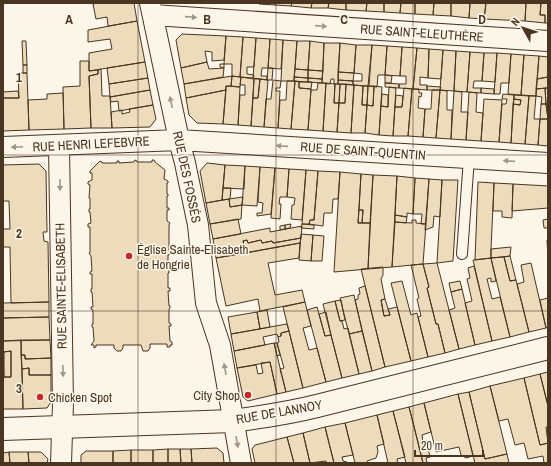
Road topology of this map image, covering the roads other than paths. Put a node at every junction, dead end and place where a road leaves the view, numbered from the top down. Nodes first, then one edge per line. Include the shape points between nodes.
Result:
1 (152, 9) edge
2 (548, 41) edge
3 (179, 140) junction
4 (59, 146) junction
5 (3, 147) edge
6 (469, 158) junction
7 (548, 163) edge
8 (462, 254) dead end
9 (548, 348) edge
10 (234, 421) junction
11 (62, 427) junction
12 (3, 430) edge
13 (62, 463) edge
14 (241, 463) edge

1 -> 2 street, RUE SAINT-ELEUTHÈRE
3 -> 1 street, RUE DES FOSSÉS
3 - 4 street, RUE HENRI LEFEBVRE
6 -> 3 street, RUE DE SAINT-QUENTIN
10 -> 3 street, RUE DES FOSSÉS via 220,345 206,303 198,225
4 -> 5 street, RUE HENRI LEFEBVRE
4 -> 11 street, RUE SAINTE-ELISABETH
7 -> 6 street, RUE DE SAINT-QUENTIN
6 - 8 lane
9 - 10 main road, RUE DE LANNOY via 287,413
10 - 11 main road, RUE DE LANNOY
10 -> 14 street, RUE DES FOSSÉS
11 - 12 main road, RUE DE LANNOY
11 - 13 street, RUE SAINTE-ELISABETH

